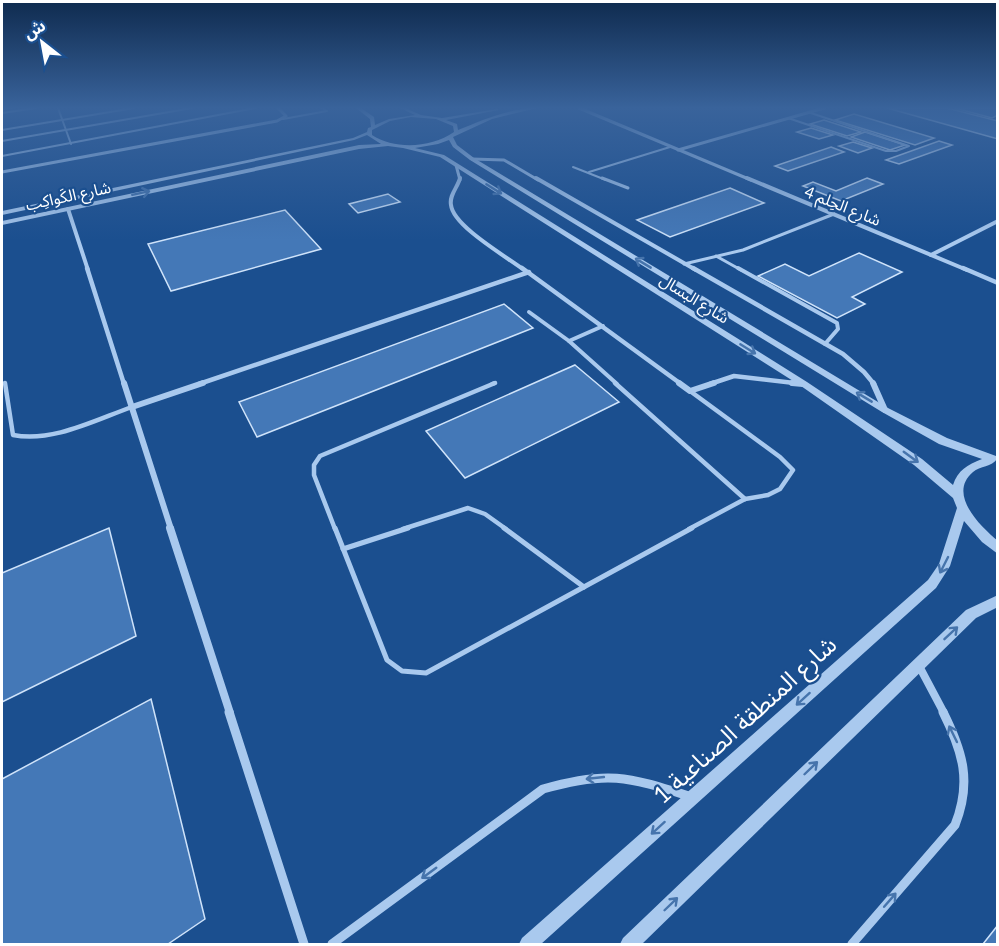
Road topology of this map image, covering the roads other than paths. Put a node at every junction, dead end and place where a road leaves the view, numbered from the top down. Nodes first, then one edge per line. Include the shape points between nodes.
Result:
1 (24, 152) edge
2 (107, 152) edge
3 (291, 152) edge
4 (335, 152) edge
5 (430, 152) edge
6 (462, 152) edge
7 (653, 152) edge
8 (683, 152) edge
9 (2, 156) edge
10 (472, 159) junction
11 (456, 165) junction
12 (573, 167) dead end
13 (2, 172) edge
14 (589, 172) junction
15 (628, 188) dead end
16 (68, 209) junction
17 (2, 213) edge
18 (834, 214) junction
19 (998, 221) edge
20 (2, 223) edge
21 (931, 255) junction
22 (716, 256) junction
23 (684, 264) junction
24 (529, 272) junction
25 (998, 283) edge
26 (529, 312) dead end
27 (603, 326) junction
28 (569, 341) junction
29 (825, 344) junction
30 (495, 382) dead end
31 (5, 383) dead end
32 (804, 384) junction
33 (690, 391) junction
34 (132, 407) junction
35 (885, 410) junction
36 (995, 459) edge
37 (957, 495) junction
38 (745, 499) junction
39 (962, 510) junction
40 (343, 549) junction
41 (998, 549) edge
42 (584, 587) junction
43 (998, 601) edge
44 (918, 664) junction
45 (693, 797) junction
46 (304, 945) edge
47 (332, 945) edge
48 (528, 945) edge
49 (629, 945) edge
50 (852, 945) edge

1 - 9 lane
2 - 13 street
3 - 17 street, شارع الكَواكِب
16 -> 4 street, شارع الكَواكِب
5 - 11 street, شارع البسال
6 - 10 street, شارع البسال
7 - 14 lane
8 - 18 street, شارع الحِلم 4
10 - 23 street via 504,160
35 -> 10 street, شارع البسال
11 - 24 street via 460,180 449,201 459,222
11 -> 32 street, شارع البسال
12 - 14 lane
14 - 15 lane
16 - 20 street, شارع الكَواكِب
16 - 34 street
18 - 21 street, شارع الحِلم 4
18 - 22 lane via 743,250
19 - 21 street
21 - 25 street, شارع الحِلم 4
22 - 23 lane
22 - 29 lane via 837,323 838,329
23 - 29 street
24 - 27 street
24 - 34 street
26 - 28 lane
27 - 28 lane
27 - 33 street
28 - 38 lane
29 - 35 street via 861,367 876,384
30 - 40 lane via 320,456 314,465 314,476
31 - 34 lane via 13,435 23,440 44,437
32 - 33 street via 734,376
32 -> 37 street, شارع البسال via 918,462
33 - 38 lane via 793,470 789,484 772,494
34 - 46 street
35 - 36 street, شارع البسال via 943,441
36 - 37 street via 975,463 964,471 957,482
37 - 39 street
38 - 42 lane
39 - 41 street
39 -> 45 street, شارع المنطقة الصناعية 1 via 944,566 932,584
40 - 42 lane via 468,508 485,514
40 - 42 lane via 387,660 402,671 426,673
44 -> 43 street via 971,614
49 -> 44 street
50 -> 44 street via 956,825 967,794 962,758
45 -> 47 street via 610,776 573,780 543,789
45 -> 48 street, شارع المنطقة الصناعية 1

